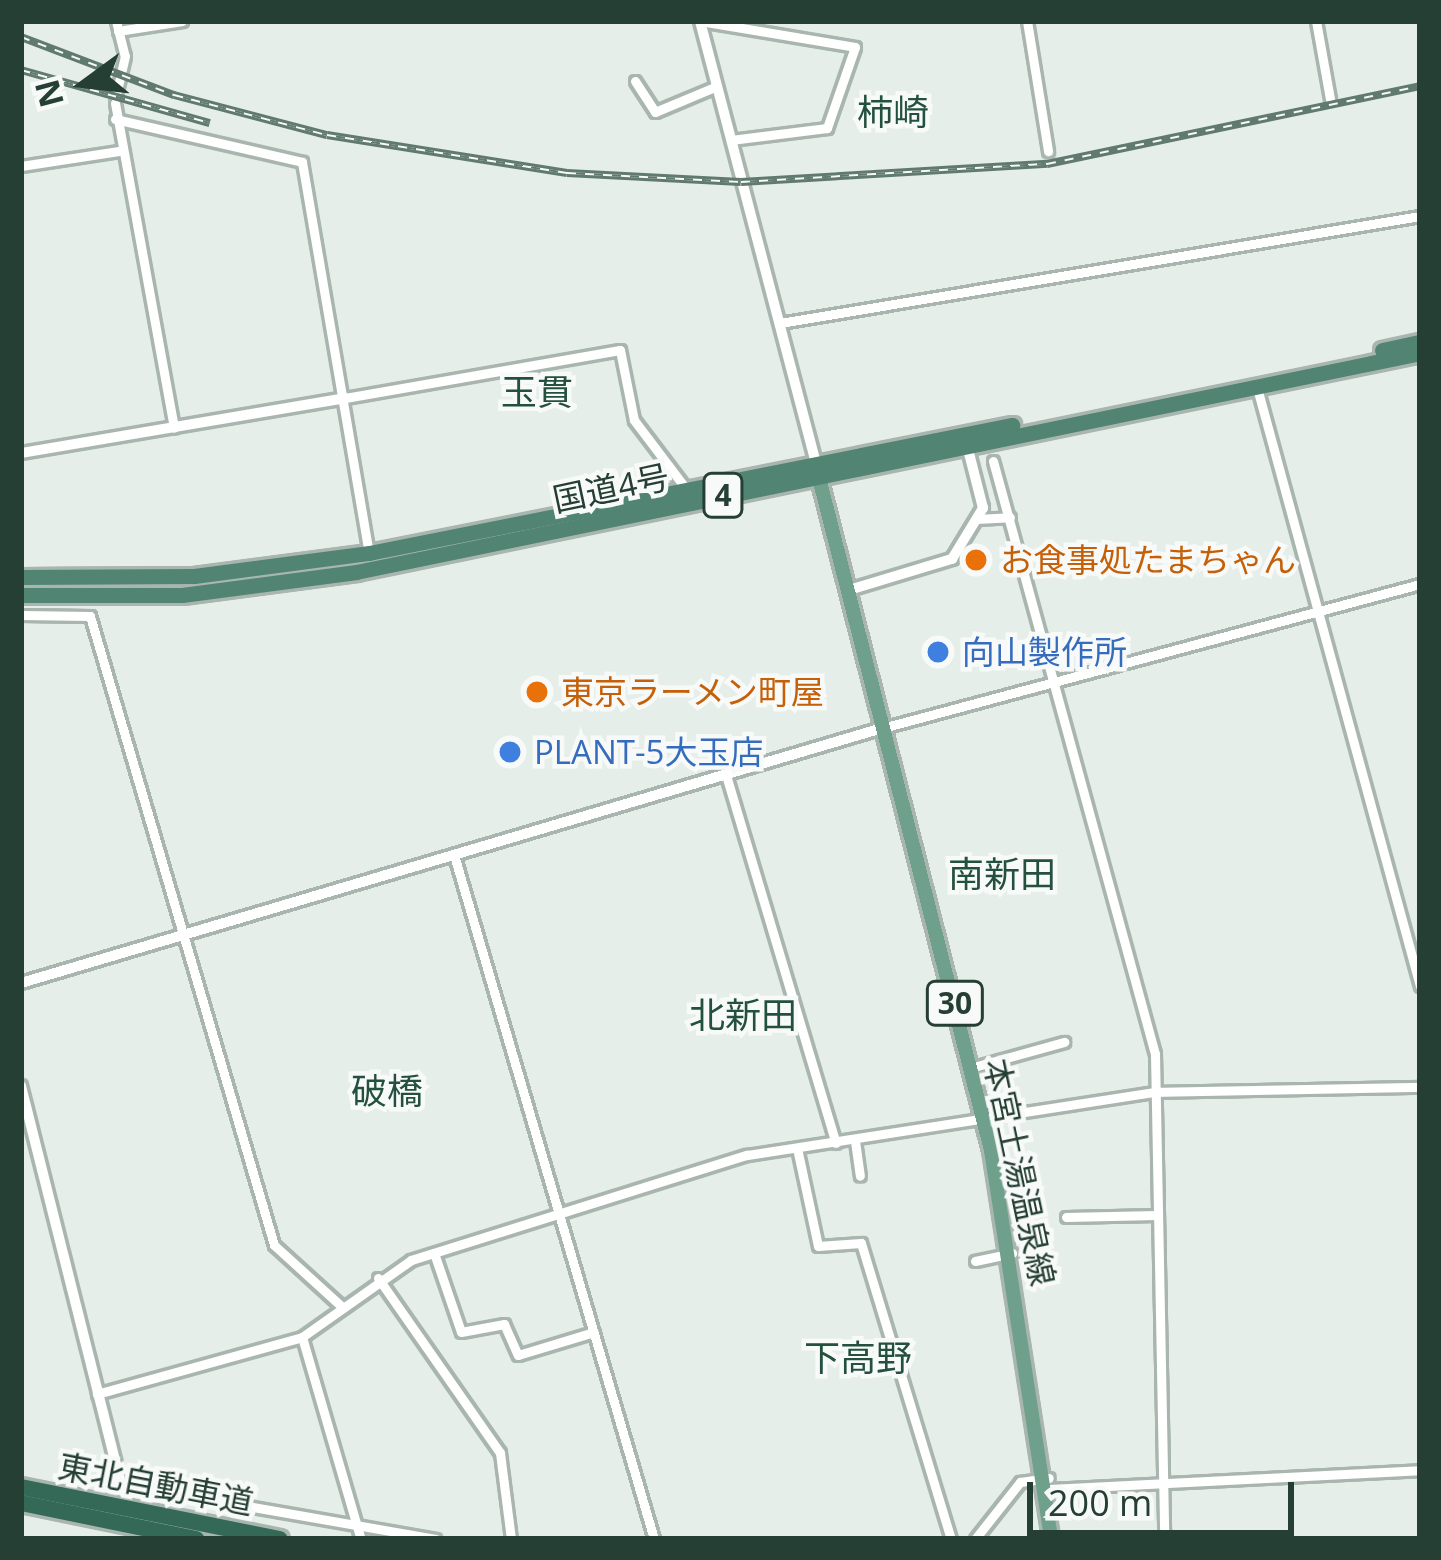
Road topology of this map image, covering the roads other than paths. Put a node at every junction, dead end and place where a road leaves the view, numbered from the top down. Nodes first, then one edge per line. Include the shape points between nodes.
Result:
1 (182, 21) edge
2 (700, 21) edge
3 (1027, 21) edge
4 (1316, 21) edge
5 (117, 26) edge
6 (635, 81) dead end
7 (717, 86) junction
8 (1330, 99) dead end
9 (115, 119) junction
10 (731, 140) junction
11 (118, 151) junction
12 (1048, 151) dead end
13 (21, 166) edge
14 (1420, 216) edge
15 (780, 323) junction
16 (1420, 342) edge
17 (1420, 353) edge
18 (1256, 383) junction
19 (345, 398) junction
20 (174, 428) junction
21 (968, 445) junction
22 (21, 453) edge
23 (994, 461) dead end
24 (817, 468) junction
25 (688, 491) junction
26 (1010, 517) junction
27 (976, 519) junction
28 (369, 553) junction
29 (21, 577) edge
30 (1420, 584) edge
31 (849, 590) junction
32 (21, 595) edge
33 (1318, 611) junction
34 (21, 615) edge
35 (1054, 680) junction
36 (886, 727) junction
37 (726, 775) junction
38 (454, 855) junction
39 (184, 934) junction
40 (21, 983) edge
41 (1420, 986) edge
42 (1064, 1042) dead end
43 (970, 1068) junction
44 (21, 1086) edge
45 (1420, 1087) edge
46 (1155, 1092) junction
47 (982, 1120) junction
48 (855, 1141) junction
49 (836, 1143) junction
50 (797, 1148) junction
51 (860, 1176) dead end
52 (558, 1212) junction
53 (1157, 1215) junction
54 (1066, 1216) dead end
55 (434, 1252) junction
56 (1012, 1253) junction
57 (975, 1261) dead end
58 (378, 1279) junction
59 (340, 1305) junction
60 (594, 1332) junction
61 (302, 1337) junction
62 (97, 1394) junction
63 (1420, 1470) edge
64 (1049, 1483) junction
65 (1163, 1484) junction
66 (21, 1486) edge
67 (122, 1488) joint
68 (21, 1503) edge
69 (358, 1532) edge
70 (196, 1539) edge
71 (280, 1539) edge
72 (435, 1539) edge
73 (511, 1539) edge
74 (654, 1539) edge
75 (951, 1539) edge
76 (975, 1539) edge
77 (1051, 1539) edge
78 (1164, 1539) edge

1 - 5 street
2 - 7 street
2 - 10 street via 855,47 826,128
3 - 12 street
4 - 8 street
5 - 9 street
6 - 7 street via 652,112
7 - 10 street
9 - 11 street
9 - 19 street via 302,162
10 - 15 street
11 - 13 street
11 - 20 street via 132,170
14 - 15 street
15 - 24 street
16 - 24 highway, 国道4号 / 4
17 - 18 highway, 国道4号 / 4
18 - 21 highway, 国道4号 / 4
18 - 33 street
19 - 20 street
19 - 25 street via 620,350 634,419
19 - 28 street
20 - 22 street
21 - 24 highway, 国道4号 / 4
21 - 27 street via 983,499
23 - 26 street
24 - 25 highway, 国道4号 / 4
24 - 31 main road, 本宮土湯温泉線 / 30
24 - 32 highway, 国道4号 / 4 via 308,580 182,596
25 - 28 highway, 国道4号 / 4
26 - 27 street
26 - 35 street
27 - 31 street via 946,564
28 - 29 highway, 国道4号 / 4 via 194,576
30 - 33 street
31 - 36 main road, 本宮土湯温泉線 / 30
33 - 35 street
33 - 41 street
34 - 39 street via 90,616
35 - 36 street
35 - 46 street via 1155,1054
36 - 37 street
36 - 43 main road, 本宮土湯温泉線 / 30
37 - 38 street
37 - 49 street
38 - 39 street
38 - 52 street
39 - 40 street
39 - 59 street via 274,1245
42 - 43 street
43 - 47 main road, 本宮土湯温泉線 / 30
44 - 62 street
45 - 46 street
46 - 47 street
46 - 53 street
47 - 48 street
47 - 56 main road, 本宮土湯温泉線 / 30
48 - 49 street
48 - 51 street
49 - 50 street
50 - 52 street
50 - 75 street via 818,1246 861,1243
52 - 55 street
52 - 60 street
53 - 54 street
53 - 65 street
55 - 58 street
55 - 60 street via 461,1332 504,1324 518,1355
56 - 57 street
56 - 64 main road, 本宮土湯温泉線 / 30
58 - 59 street
58 - 73 street via 500,1453
59 - 61 street
60 - 74 street
61 - 62 street
61 - 69 street
62 - 67 street
63 - 65 street
64 - 65 street
64 - 76 street via 1020,1482
64 - 77 main road, 本宮土湯温泉線 / 30
65 - 78 street
66 - 71 highway, 東北自動車道
67 - 69 street
68 - 70 highway, 東北自動車道
69 - 72 street

